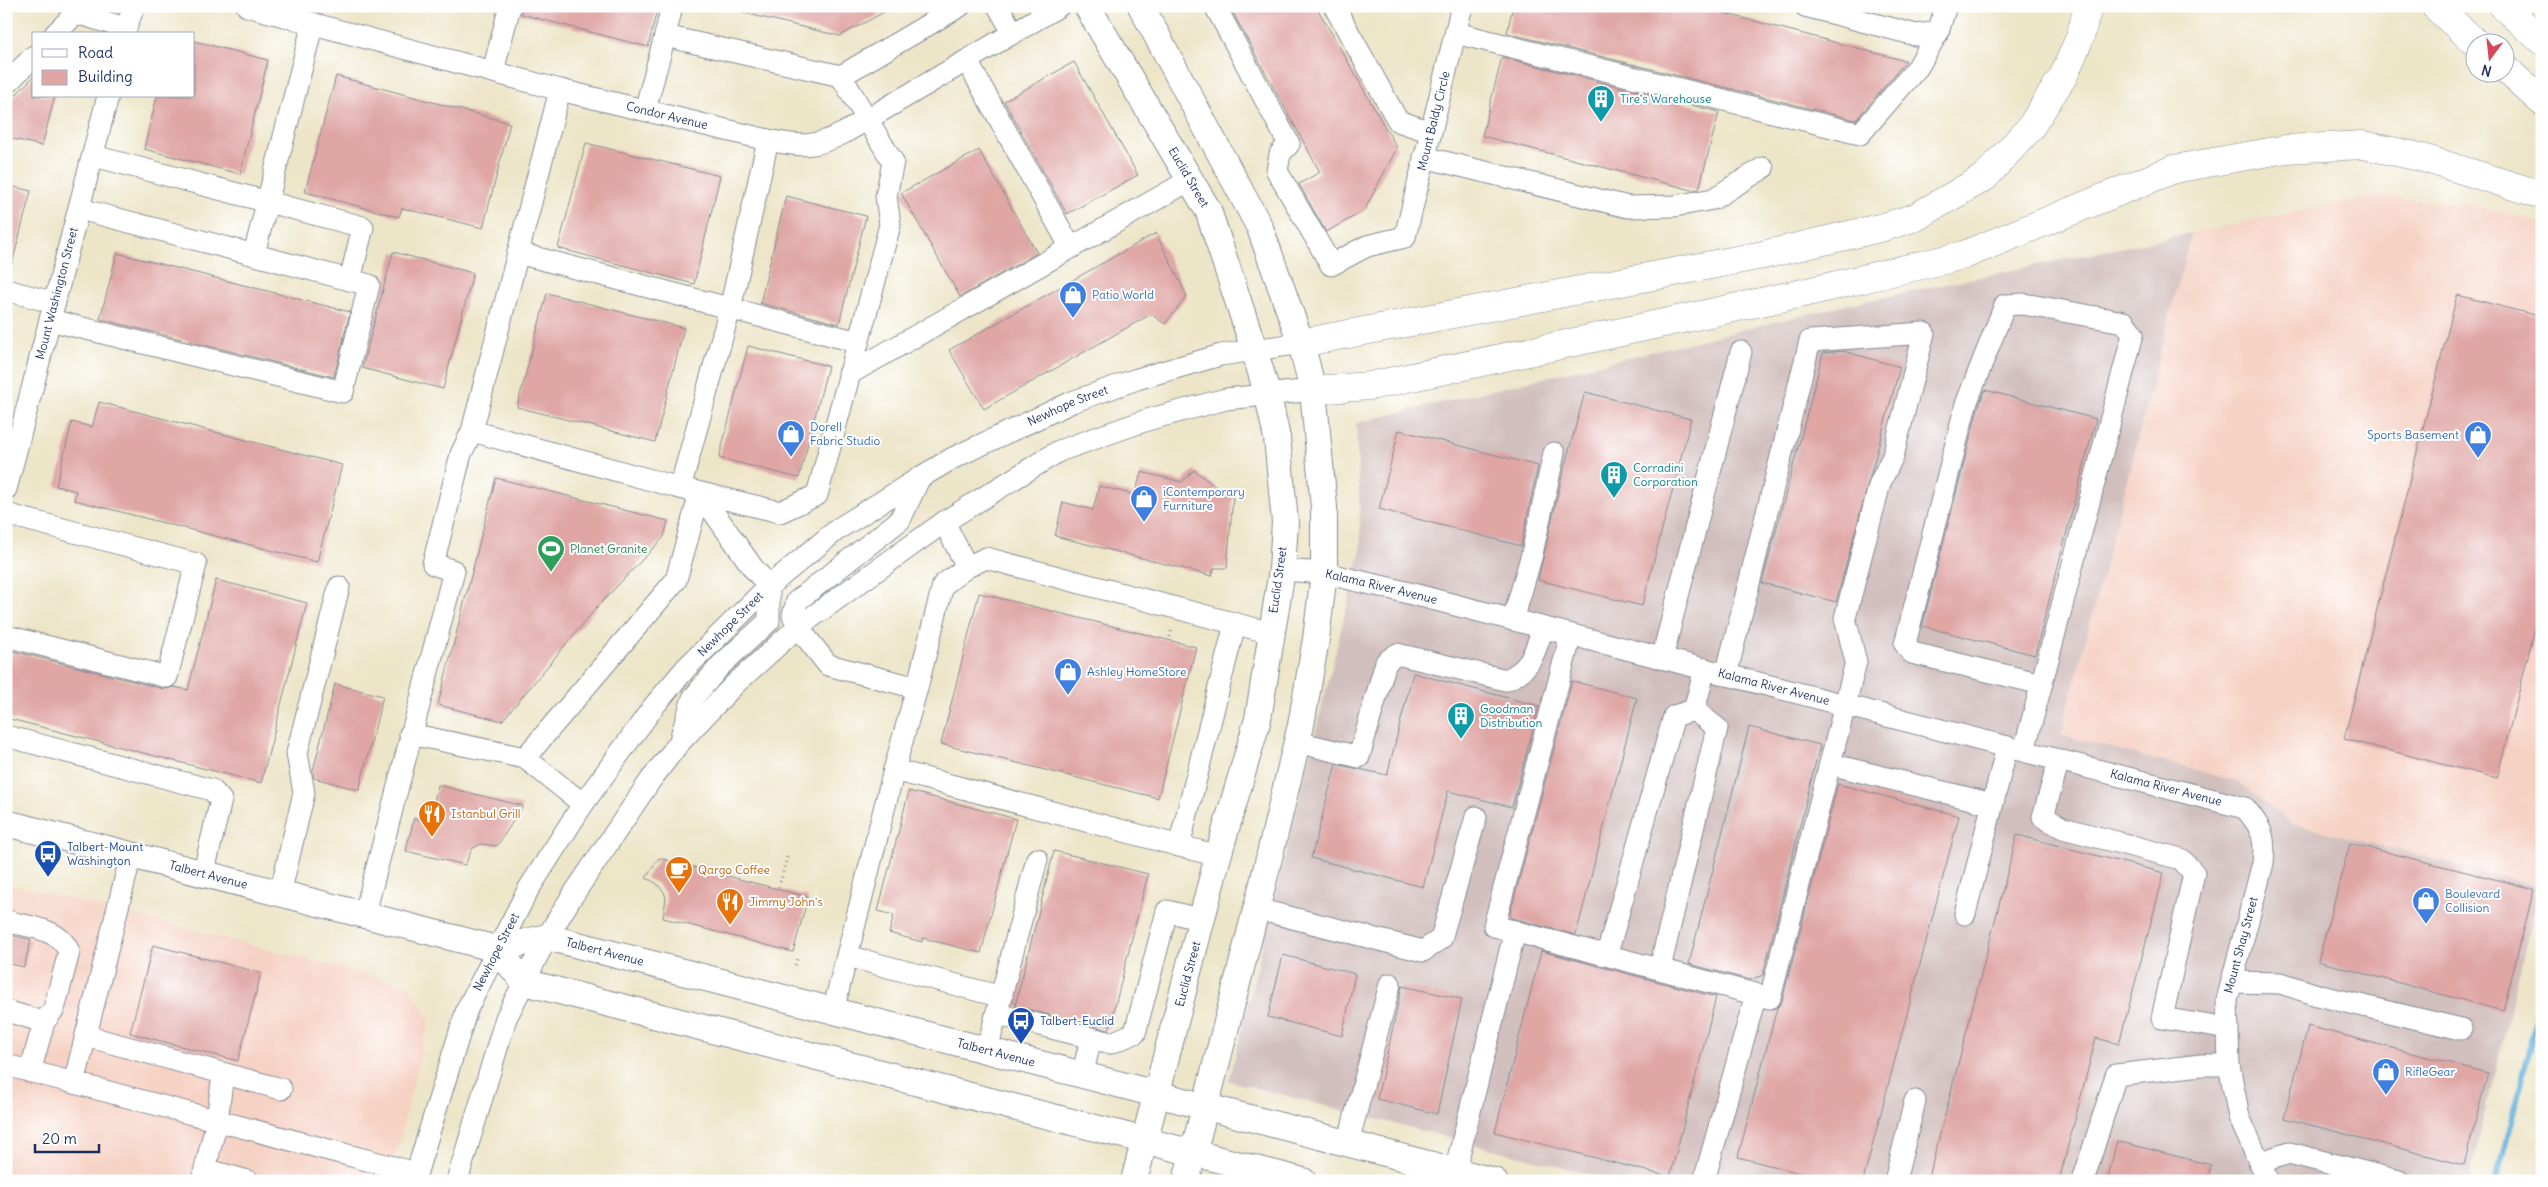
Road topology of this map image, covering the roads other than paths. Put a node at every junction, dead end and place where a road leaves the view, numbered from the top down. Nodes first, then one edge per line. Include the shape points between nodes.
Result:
1 (134, 6) edge
2 (247, 6) edge
3 (510, 6) edge
4 (672, 6) edge
5 (960, 6) edge
6 (998, 6) edge
7 (1059, 6) edge
8 (1087, 6) edge
9 (1141, 6) edge
10 (1214, 6) edge
11 (1334, 6) edge
12 (1462, 6) edge
13 (1805, 6) edge
14 (1946, 6) edge
15 (2088, 6) edge
16 (2435, 6) edge
17 (2503, 6) edge
18 (277, 10) edge
19 (312, 23) junction
20 (124, 31) edge
21 (57, 32) edge
22 (1938, 32) junction
23 (1013, 33) junction
24 (1456, 33) junction
25 (2466, 33) edge
26 (665, 36) junction
27 (2542, 41) edge
28 (32, 58) edge
29 (967, 61) junction
30 (493, 71) junction
31 (841, 76) junction
32 (2516, 78) edge
33 (6, 84) edge
34 (560, 90) junction
35 (108, 98) edge
36 (2542, 102) edge
37 (645, 110) junction
38 (868, 119) junction
39 (1431, 132) junction
40 (768, 140) junction
41 (94, 156) junction
42 (1424, 157) junction
43 (1762, 168) dead end
44 (1190, 180) junction
45 (2542, 195) edge
46 (267, 203) junction
47 (80, 209) junction
48 (1071, 248) junction
49 (518, 253) junction
50 (254, 254) junction
51 (350, 280) junction
52 (6, 290) edge
53 (730, 309) junction
54 (52, 311) junction
55 (858, 342) junction
56 (1301, 343) junction
57 (1254, 349) junction
58 (1741, 352) dead end
59 (849, 374) junction
60 (1312, 390) junction
61 (1268, 396) junction
62 (472, 431) junction
63 (1554, 452) dead end
64 (10, 456) edge
65 (920, 477) junction
66 (6, 489) edge
67 (690, 490) junction
68 (6, 514) edge
69 (944, 522) junction
70 (967, 567) junction
71 (1282, 570) junction
72 (1324, 573) junction
73 (769, 586) junction
74 (339, 587) dead end
75 (1513, 620) junction
76 (1235, 624) junction
77 (798, 627) junction
78 (1543, 628) junction
79 (1271, 633) junction
80 (1571, 635) junction
81 (6, 636) edge
82 (1662, 658) junction
83 (1705, 669) junction
84 (1726, 675) junction
85 (2042, 684) junction
86 (917, 688) junction
87 (1845, 705) junction
88 (1694, 710) junction
89 (410, 734) junction
90 (6, 736) edge
91 (1297, 742) junction
92 (679, 743) junction
93 (2016, 749) junction
94 (525, 758) junction
95 (2059, 760) junction
96 (1830, 764) junction
97 (894, 770) junction
98 (583, 804) junction
99 (1992, 804) junction
100 (1476, 817) dead end
101 (6, 823) edge
102 (2259, 824) joint
103 (1179, 846) junction
104 (131, 855) junction
105 (1218, 856) junction
106 (1037, 859) dead end
107 (203, 874) junction
108 (280, 894) junction
109 (1257, 909) junction
110 (1965, 914) dead end
111 (364, 916) junction
112 (1202, 920) junction
113 (6, 921) edge
114 (1515, 931) junction
115 (548, 937) junction
116 (497, 949) junction
117 (1607, 954) junction
118 (847, 956) junction
119 (1660, 968) junction
120 (524, 982) junction
121 (2232, 982) junction
122 (1390, 984) dead end
123 (1756, 994) junction
124 (999, 1006) junction
125 (6, 1011) edge
126 (834, 1011) junction
127 (44, 1022) junction
128 (2228, 1029) junction
129 (2461, 1030) dead end
130 (86, 1036) junction
131 (1091, 1038) junction
132 (987, 1050) junction
133 (6, 1065) edge
134 (2229, 1065) junction
135 (30, 1072) junction
136 (223, 1074) junction
137 (1082, 1077) junction
138 (74, 1083) junction
139 (281, 1089) dead end
140 (1156, 1094) junction
141 (1915, 1101) dead end
142 (1205, 1106) junction
143 (217, 1121) junction
144 (1144, 1140) junction
145 (1348, 1143) junction
146 (1193, 1153) junction
147 (1455, 1171) junction
148 (2265, 1171) edge
149 (204, 1175) edge
150 (415, 1177) edge
151 (248, 1181) edge
152 (457, 1181) edge
153 (1134, 1181) edge
154 (1186, 1181) edge
155 (1303, 1181) edge
156 (1494, 1181) edge
157 (1704, 1181) edge
158 (1895, 1181) edge
159 (2083, 1181) edge
160 (2398, 1181) edge

1 - 20 street
2 - 18 street, Condor Avenue
3 - 30 street
4 - 26 street
5 - 31 street
6 - 23 street
7 - 23 street, Condor Avenue
8 - 44 main road, Euclid Street
9 - 56 main road via 1260,228
10 - 42 street, Mount Baldy Circle via 1289,144 1280,154 1276,171 1330,266 1367,246 1405,237
11 - 39 street via 1398,121
12 - 24 street, Mount Baldy Circle
13 - 22 street via 1916,35
14 - 22 street
15 - 56 highway via 2080,37 2064,75 2030,128 1985,177 1916,217 1763,255
16 - 25 highway
17 - 27 highway
18 - 19 street, Condor Avenue
19 - 30 street, Condor Avenue
19 - 46 street
20 - 21 street via 73,16
22 - 24 street via 1918,67 1860,134
23 - 29 street, Condor Avenue
24 - 39 street, Mount Baldy Circle
26 - 31 street
26 - 37 street
28 - 33 street
29 - 38 street, Condor Avenue
29 - 48 street
30 - 34 street, Condor Avenue
31 - 38 street
32 - 36 highway
34 - 37 street, Condor Avenue
34 - 49 street
35 - 41 street, Mount Washington Street
37 - 40 street, Condor Avenue
38 - 40 street, Condor Avenue via 818,144 798,145
38 - 55 street via 893,162 886,196 890,225
39 - 42 street, Mount Baldy Circle
40 - 53 street
41 - 46 street
41 - 47 street, Mount Washington Street
42 - 43 street via 1628,207 1675,206 1713,199
44 - 48 street
44 - 57 main road, Euclid Street via 1208,210
45 - 60 highway via 2436,162 2363,145 2286,149 2174,169 1964,255 1370,386
46 - 50 street
46 - 51 street via 363,227
47 - 50 street
47 - 54 street, Mount Washington Street
48 - 59 street
49 - 53 street
49 - 62 street
50 - 51 street
51 - 54 street via 369,284 343,392
52 - 54 street
53 - 55 street
53 - 67 street
54 - 64 street, Mount Washington Street
55 - 59 street
56 - 57 street, Newhope Street
56 - 60 main road
57 - 61 main road, Euclid Street
57 - 65 street, Newhope Street via 1137,379 1072,402
58 - 82 street
59 - 67 street via 817,495 780,512
60 - 61 street
60 - 72 main road via 1324,507
61 - 69 street via 1226,399 1147,420 1059,451
61 - 71 main road, Euclid Street via 1277,438 1285,522
62 - 67 street
62 - 89 street via 460,454 433,564 454,571
63 - 75 street via 1532,554
64 - 66 street, Mount Washington Street
65 - 73 street, Newhope Street via 838,529
65 - 77 street via 900,520 797,601 793,615
67 - 73 street
67 - 94 street via 676,580
68 - 81 street via 196,564 167,677
69 - 70 street
69 - 77 street
70 - 76 street via 986,558
70 - 86 street via 943,585
71 - 72 street, Kalama River Avenue
71 - 79 main road, Euclid Street
72 - 75 street, Kalama River Avenue
72 - 91 main road via 1316,639
73 - 92 street via 769,621 721,665 693,698
73 - 98 street, Newhope Street via 686,668 654,706
74 - 108 street via 297,753 304,792
75 - 78 street, Kalama River Avenue
76 - 79 street
76 - 103 street
77 - 86 street via 828,665
77 - 92 street via 735,684
78 - 80 street, Kalama River Avenue
78 - 91 street via 1532,660 1519,674 1506,680 1397,654 1386,662 1359,757
79 - 105 main road, Euclid Street via 1258,719
80 - 82 street, Kalama River Avenue
80 - 114 street via 1494,926
82 - 83 street, Kalama River Avenue
83 - 84 street, Kalama River Avenue
83 - 88 street
84 - 87 street, Kalama River Avenue
84 - 87 street via 1810,341 1924,334 1893,456 1880,483 1845,618 1856,662
85 - 85 street via 2133,334 2124,322 2023,304 2005,305 1966,404 1905,644 1912,652
85 - 93 street
86 - 97 street
87 - 93 street, Kalama River Avenue
87 - 96 street
88 - 117 street via 1674,716
88 - 119 street via 1717,728
89 - 94 street
89 - 111 street
90 - 107 street via 212,790 221,800
91 - 109 main road
92 - 115 street via 644,788
93 - 95 street, Kalama River Avenue
93 - 99 street
94 - 98 street
95 - 102 street, Kalama River Avenue via 2245,808
95 - 128 street via 2043,817 2063,828 2181,859 2194,873 2162,1018
96 - 99 street
96 - 123 street via 1770,998
97 - 103 street
97 - 118 street
98 - 116 street, Newhope Street via 528,890
99 - 110 street
100 - 109 street via 1440,940 1423,951
101 - 104 main road, Talbert Avenue
102 - 121 street, Mount Shay Street via 2265,844 2263,863
103 - 105 street
104 - 107 main road, Talbert Avenue
104 - 130 street
105 - 112 main road, Euclid Street
106 - 124 street
107 - 108 main road, Talbert Avenue
108 - 111 main road, Talbert Avenue
109 - 142 main road
111 - 116 main road, Talbert Avenue
112 - 131 street via 1167,911 1135,1033 1111,1044
112 - 140 main road, Euclid Street
113 - 127 street via 55,934 67,945 69,952 54,1009
114 - 117 street
114 - 147 street
115 - 116 main road, Talbert Avenue
115 - 120 street
115 - 126 main road, Talbert Avenue
116 - 120 main road
116 - 150 street, Newhope Street via 467,1009
117 - 119 street
118 - 124 street
118 - 126 street
119 - 123 street
120 - 144 main road
120 - 152 street via 506,1018
121 - 128 street, Mount Shay Street via 2227,1000
121 - 129 street via 2281,983 2317,995
122 - 145 street
123 - 157 street
124 - 131 street
124 - 132 street
125 - 127 street
126 - 132 main road, Talbert Avenue
127 - 135 street
128 - 134 street, Mount Shay Street
130 - 136 street
130 - 138 street
131 - 137 street
132 - 137 main road, Talbert Avenue
133 - 135 street
134 - 148 street, Mount Shay Street via 2239,1117
134 - 159 street via 2200,1065 2116,1075
135 - 138 street
136 - 139 street
136 - 143 street
137 - 140 main road, Talbert Avenue
138 - 143 street
140 - 142 main road, Talbert Avenue
140 - 144 main road, Euclid Street
141 - 158 street
142 - 145 main road, Talbert Avenue
142 - 146 main road
143 - 149 street
143 - 150 street
144 - 146 main road
144 - 153 main road, Euclid Street
145 - 147 main road, Talbert Avenue
146 - 154 main road
146 - 155 main road
147 - 156 main road, Talbert Avenue
148 - 160 street via 2289,1153
149 - 151 street

